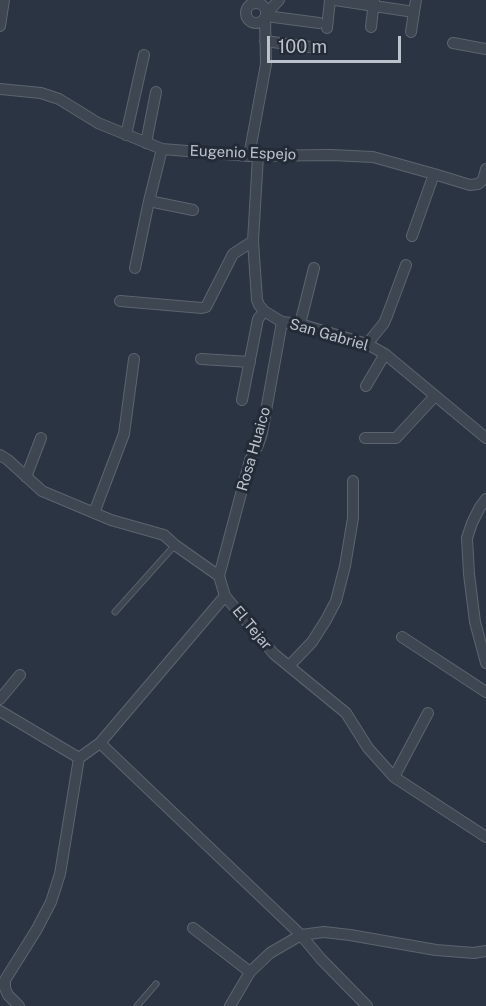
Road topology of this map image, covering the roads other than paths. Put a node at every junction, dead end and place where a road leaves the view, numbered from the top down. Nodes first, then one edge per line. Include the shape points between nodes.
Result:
1 (3, 0) edge
2 (279, 0) edge
3 (333, 0) edge
4 (416, 0) edge
5 (254, 2) edge
6 (373, 3) edge
7 (414, 12) junction
8 (266, 16) junction
9 (253, 23) junction
10 (0, 26) edge
11 (371, 27) dead end
12 (411, 32) dead end
13 (453, 43) dead end
14 (265, 45) junction
15 (318, 48) dead end
16 (486, 49) edge
17 (144, 55) dead end
18 (0, 89) edge
19 (156, 92) dead end
20 (126, 135) junction
21 (146, 143) junction
22 (162, 149) junction
23 (254, 156) junction
24 (486, 169) edge
25 (434, 174) junction
26 (149, 201) junction
27 (193, 210) dead end
28 (412, 236) dead end
29 (253, 241) junction
30 (406, 265) dead end
31 (135, 268) dead end
32 (314, 268) dead end
33 (120, 301) dead end
34 (264, 311) junction
35 (282, 322) junction
36 (300, 324) junction
37 (367, 344) junction
38 (385, 354) junction
39 (134, 359) dead end
40 (201, 359) dead end
41 (250, 362) junction
42 (366, 386) dead end
43 (435, 396) junction
44 (242, 400) dead end
45 (40, 438) dead end
46 (365, 438) dead end
47 (486, 438) edge
48 (0, 456) edge
49 (26, 477) junction
50 (353, 481) dead end
51 (486, 498) edge
52 (94, 513) junction
53 (175, 545) junction
54 (219, 576) junction
55 (225, 596) junction
56 (115, 612) dead end
57 (480, 622) edge
58 (402, 637) dead end
59 (486, 663) edge
60 (289, 666) junction
61 (20, 675) dead end
62 (486, 693) edge
63 (0, 699) edge
64 (428, 713) dead end
65 (1, 715) edge
66 (100, 743) junction
67 (79, 758) junction
68 (394, 777) junction
69 (486, 837) edge
70 (193, 928) dead end
71 (304, 940) junction
72 (486, 951) edge
73 (250, 972) junction
74 (156, 984) dead end
75 (19, 1006) edge
76 (137, 1006) edge
77 (230, 1006) edge
78 (367, 1006) edge

1 - 10 street
2 - 8 street
3 - 6 street
3 - 8 street via 323,26
4 - 7 street
5 - 8 street via 263,5
5 - 9 street via 245,13
6 - 7 street
6 - 11 street
7 - 12 street
8 - 9 street
8 - 14 street
9 - 14 street
13 - 16 street
14 - 15 street
14 - 23 street
17 - 20 street
18 - 20 street, Eugenio Espejo via 41,93 58,99
19 - 21 street
20 - 21 street, Eugenio Espejo
21 - 22 street, Eugenio Espejo
22 - 23 street, Eugenio Espejo
22 - 26 street
23 - 25 street, Eugenio Espejo via 373,157
23 - 29 street
24 - 25 street, Eugenio Espejo via 483,180 470,185
25 - 28 street
26 - 27 street
26 - 31 street
29 - 33 street via 233,254 206,307
29 - 34 street via 257,300
30 - 37 street via 384,323
32 - 36 street
34 - 35 street, San Gabriel
34 - 41 street via 258,319
35 - 36 street, San Gabriel
35 - 54 street, Rosa Huaico via 262,433 250,460
36 - 37 street, San Gabriel
37 - 38 street, San Gabriel
38 - 42 street
38 - 43 street, San Gabriel
39 - 52 street via 124,434
40 - 41 street
41 - 44 street
43 - 46 street via 396,438
43 - 47 street, San Gabriel
45 - 49 street
48 - 49 street
49 - 52 street via 42,491
50 - 60 street via 353,518 336,601 312,642
51 - 57 street via 467,538 469,574
52 - 53 street via 164,535
53 - 54 street
53 - 56 lane
54 - 55 street, El Tejar
55 - 60 street, El Tejar
55 - 66 street
57 - 59 street
58 - 62 street
60 - 68 street, El Tejar via 346,712 368,748
61 - 63 street
64 - 68 street
65 - 67 street
66 - 67 street
66 - 71 street
67 - 75 street via 60,874 51,902 5,980 8,995
68 - 69 street, El Tejar
70 - 73 street
71 - 72 street via 324,932 436,950
71 - 73 street via 270,952
71 - 78 street
73 - 77 street
74 - 76 lane

